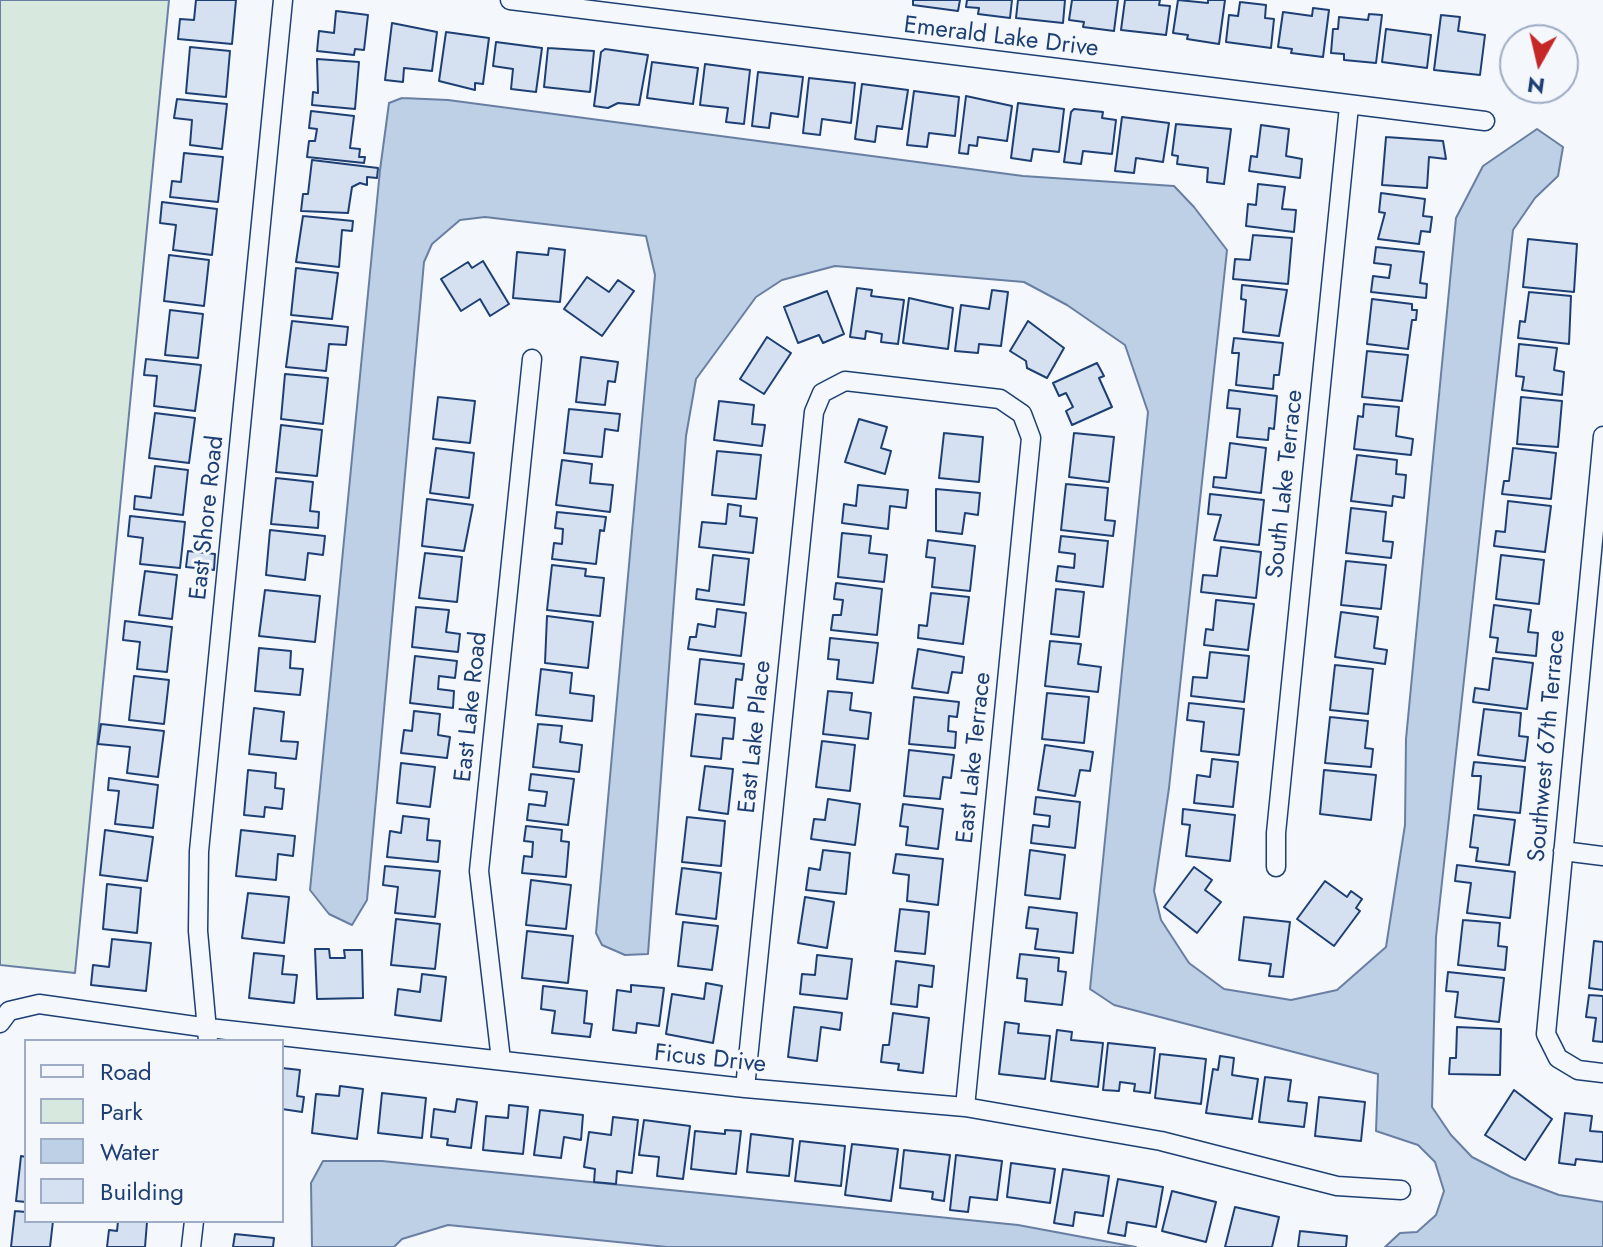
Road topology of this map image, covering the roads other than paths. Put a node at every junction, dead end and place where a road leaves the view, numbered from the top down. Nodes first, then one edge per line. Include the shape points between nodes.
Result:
1 (283, 0) edge
2 (510, 0) edge
3 (1349, 106) junction
4 (1485, 121) dead end
5 (532, 359) dead end
6 (822, 393) joint
7 (1603, 436) edge
8 (1583, 629) junction
9 (1603, 632) edge
10 (1563, 851) junction
11 (1603, 856) edge
12 (1276, 867) dead end
13 (5, 1017) edge
14 (209, 1034) edge
15 (265, 1039) edge
16 (284, 1041) edge
17 (501, 1060) junction
18 (1603, 1073) edge
19 (745, 1088) junction
20 (965, 1107) junction
21 (1401, 1190) dead end
22 (194, 1223) edge
23 (191, 1247) edge

1 - 14 street, East Shore Road via 199,851 198,931
2 - 3 street, Emerald Lake Drive
3 - 4 street, Emerald Lake Drive
3 - 12 street, South Lake Terrace
5 - 17 street, East Lake Road via 479,871
6 - 19 street, East Lake Place via 814,412
6 - 20 street, East Lake Terrace via 845,381 1000,399 1022,414 1031,438
7 - 8 street, Southwest 67th Terrace
8 - 9 street
8 - 10 street, Southwest 67th Terrace
10 - 11 street
10 - 18 street, Southwest 67th Terrace via 1546,1034 1558,1058 1578,1070
13 - 14 street, Ficus Drive via 39,1004
14 - 15 street, Ficus Drive
16 - 17 street, Ficus Drive
17 - 19 street, Ficus Drive
19 - 20 street, Ficus Drive
20 - 21 street, Ficus Drive via 1161,1141 1337,1186
22 - 23 street

